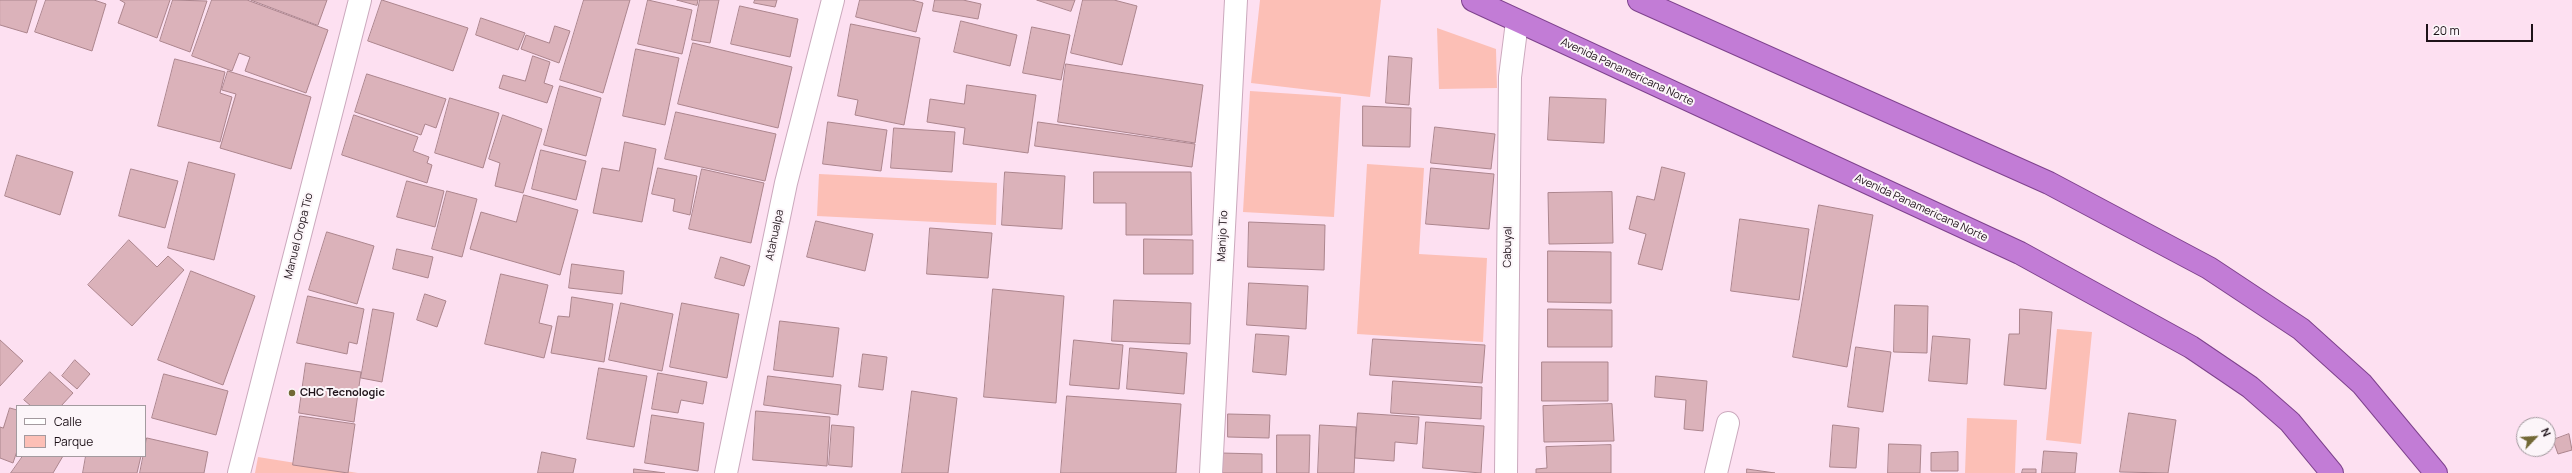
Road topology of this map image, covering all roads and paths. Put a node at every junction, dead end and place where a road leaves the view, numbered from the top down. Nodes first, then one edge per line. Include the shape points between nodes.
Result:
1 (360, 0) edge
2 (833, 0) edge
3 (1236, 0) edge
4 (1473, 0) edge
5 (1639, 0) edge
6 (1517, 22) junction
7 (1728, 423) dead end
8 (239, 473) edge
9 (726, 473) edge
10 (1211, 473) edge
11 (1506, 473) edge
12 (1716, 473) edge
13 (2332, 473) edge
14 (2436, 473) edge

1 - 8 street, Manuel Oropa Tio
2 - 9 street, Atahualpa via 786,183
3 - 10 street, Manijo Tio
4 - 6 highway, Avenida Panamericana Norte
5 - 14 highway via 2049,183 2209,268 2301,329 2362,384
6 - 11 street, Cabuyal via 1510,77
6 - 13 highway, Avenida Panamericana Norte via 2020,253 2191,347 2250,387 2290,422
7 - 12 street

